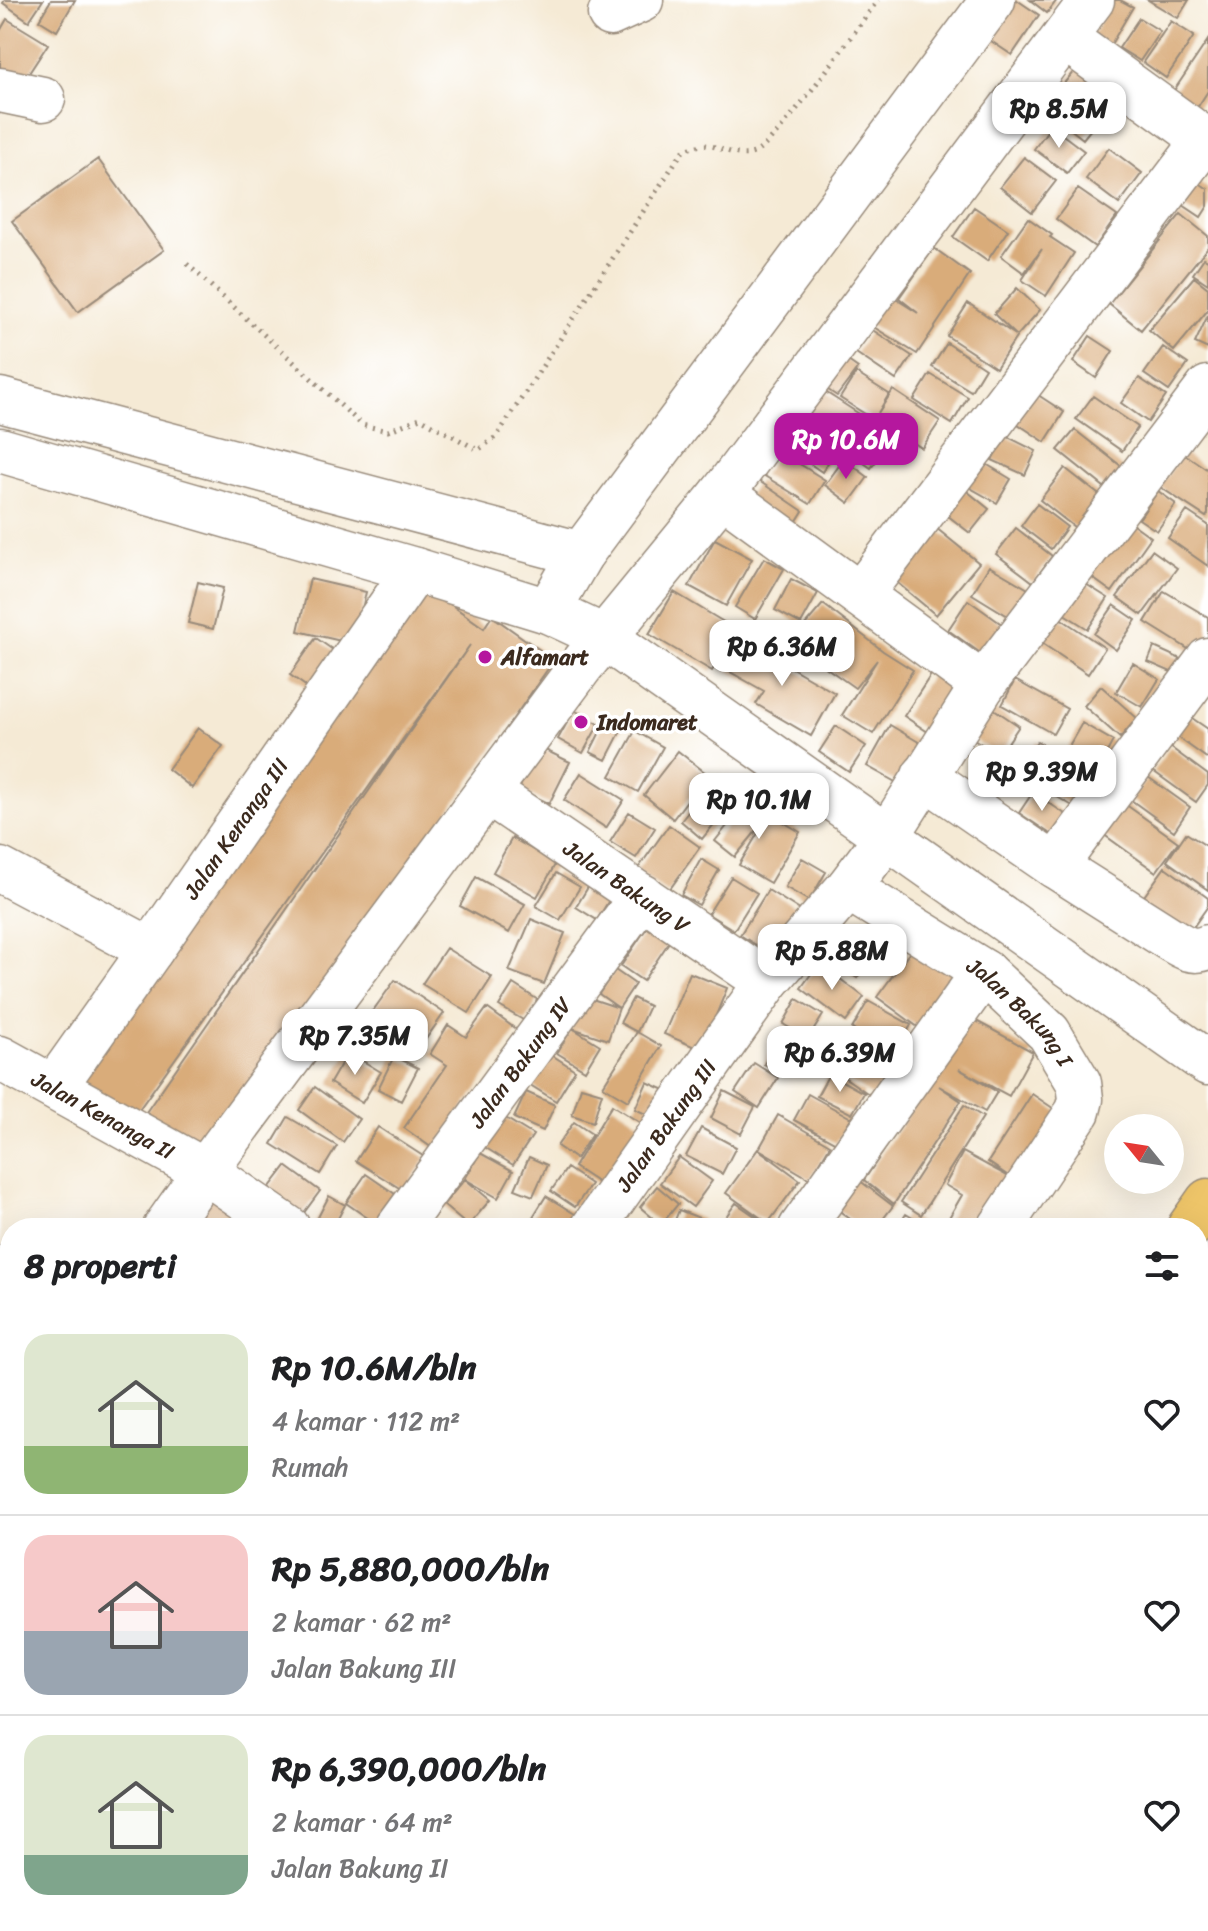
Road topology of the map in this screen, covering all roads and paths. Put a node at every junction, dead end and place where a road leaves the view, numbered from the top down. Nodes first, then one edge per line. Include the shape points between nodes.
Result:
1 (878, 0) edge
2 (993, 0) edge
3 (1092, 0) edge
4 (1065, 38) junction
5 (0, 90) edge
6 (43, 99) dead end
7 (1206, 141) edge
8 (187, 264) dead end
9 (1208, 388) edge
10 (0, 400) edge
11 (0, 450) edge
12 (722, 494) junction
13 (581, 554) junction
14 (415, 570) junction
15 (860, 595) junction
16 (548, 611) junction
17 (604, 637) junction
18 (1208, 660) edge
19 (983, 685) junction
20 (924, 776) junction
21 (488, 792) junction
22 (888, 835) junction
23 (1055, 866) junction
24 (0, 870) edge
25 (848, 888) junction
26 (642, 896) junction
27 (1208, 947) edge
28 (151, 950) junction
29 (984, 972) junction
30 (767, 982) junction
31 (0, 1058) edge
32 (1208, 1063) edge
33 (54, 1087) junction
34 (205, 1171) junction
35 (1208, 1201) edge
36 (172, 1218) edge
37 (273, 1218) edge
38 (405, 1218) edge
39 (600, 1218) edge
40 (808, 1218) edge
41 (1007, 1218) edge
42 (1196, 1218) edge

1 - 8 path via 756,153 742,155 707,145 682,152 497,436 478,450 420,418 388,431 362,425
2 - 13 street
3 - 4 street
4 - 7 street
4 - 12 street
5 - 6 street
7 - 15 street
9 - 19 street, Jalan Bakung III
10 - 13 street
11 - 14 street
12 - 15 street
12 - 17 street
13 - 16 street
14 - 16 street
14 - 28 street, Jalan Kenanga III
15 - 19 street
16 - 17 street
17 - 21 street
17 - 22 street
18 - 23 street
19 - 20 street, Jalan Bakung III
20 - 22 street, Jalan Bakung III
20 - 23 street
21 - 26 street, Jalan Bakung V
21 - 34 street
22 - 25 street, Jalan Bakung III
22 - 32 street
23 - 27 street via 1188,950
24 - 28 street
25 - 29 street, Jalan Bakung I
25 - 30 street, Jalan Bakung III
26 - 30 street, Jalan Bakung V
26 - 38 street, Jalan Bakung IV
28 - 33 street, Jalan Kenanga III
29 - 40 street
29 - 41 street, Jalan Bakung I via 1049,1033 1079,1083 1081,1099
30 - 39 street, Jalan Bakung III
31 - 33 street, Jalan Kenanga II
33 - 34 street, Jalan Kenanga II
34 - 36 street
34 - 37 street
35 - 42 highway

